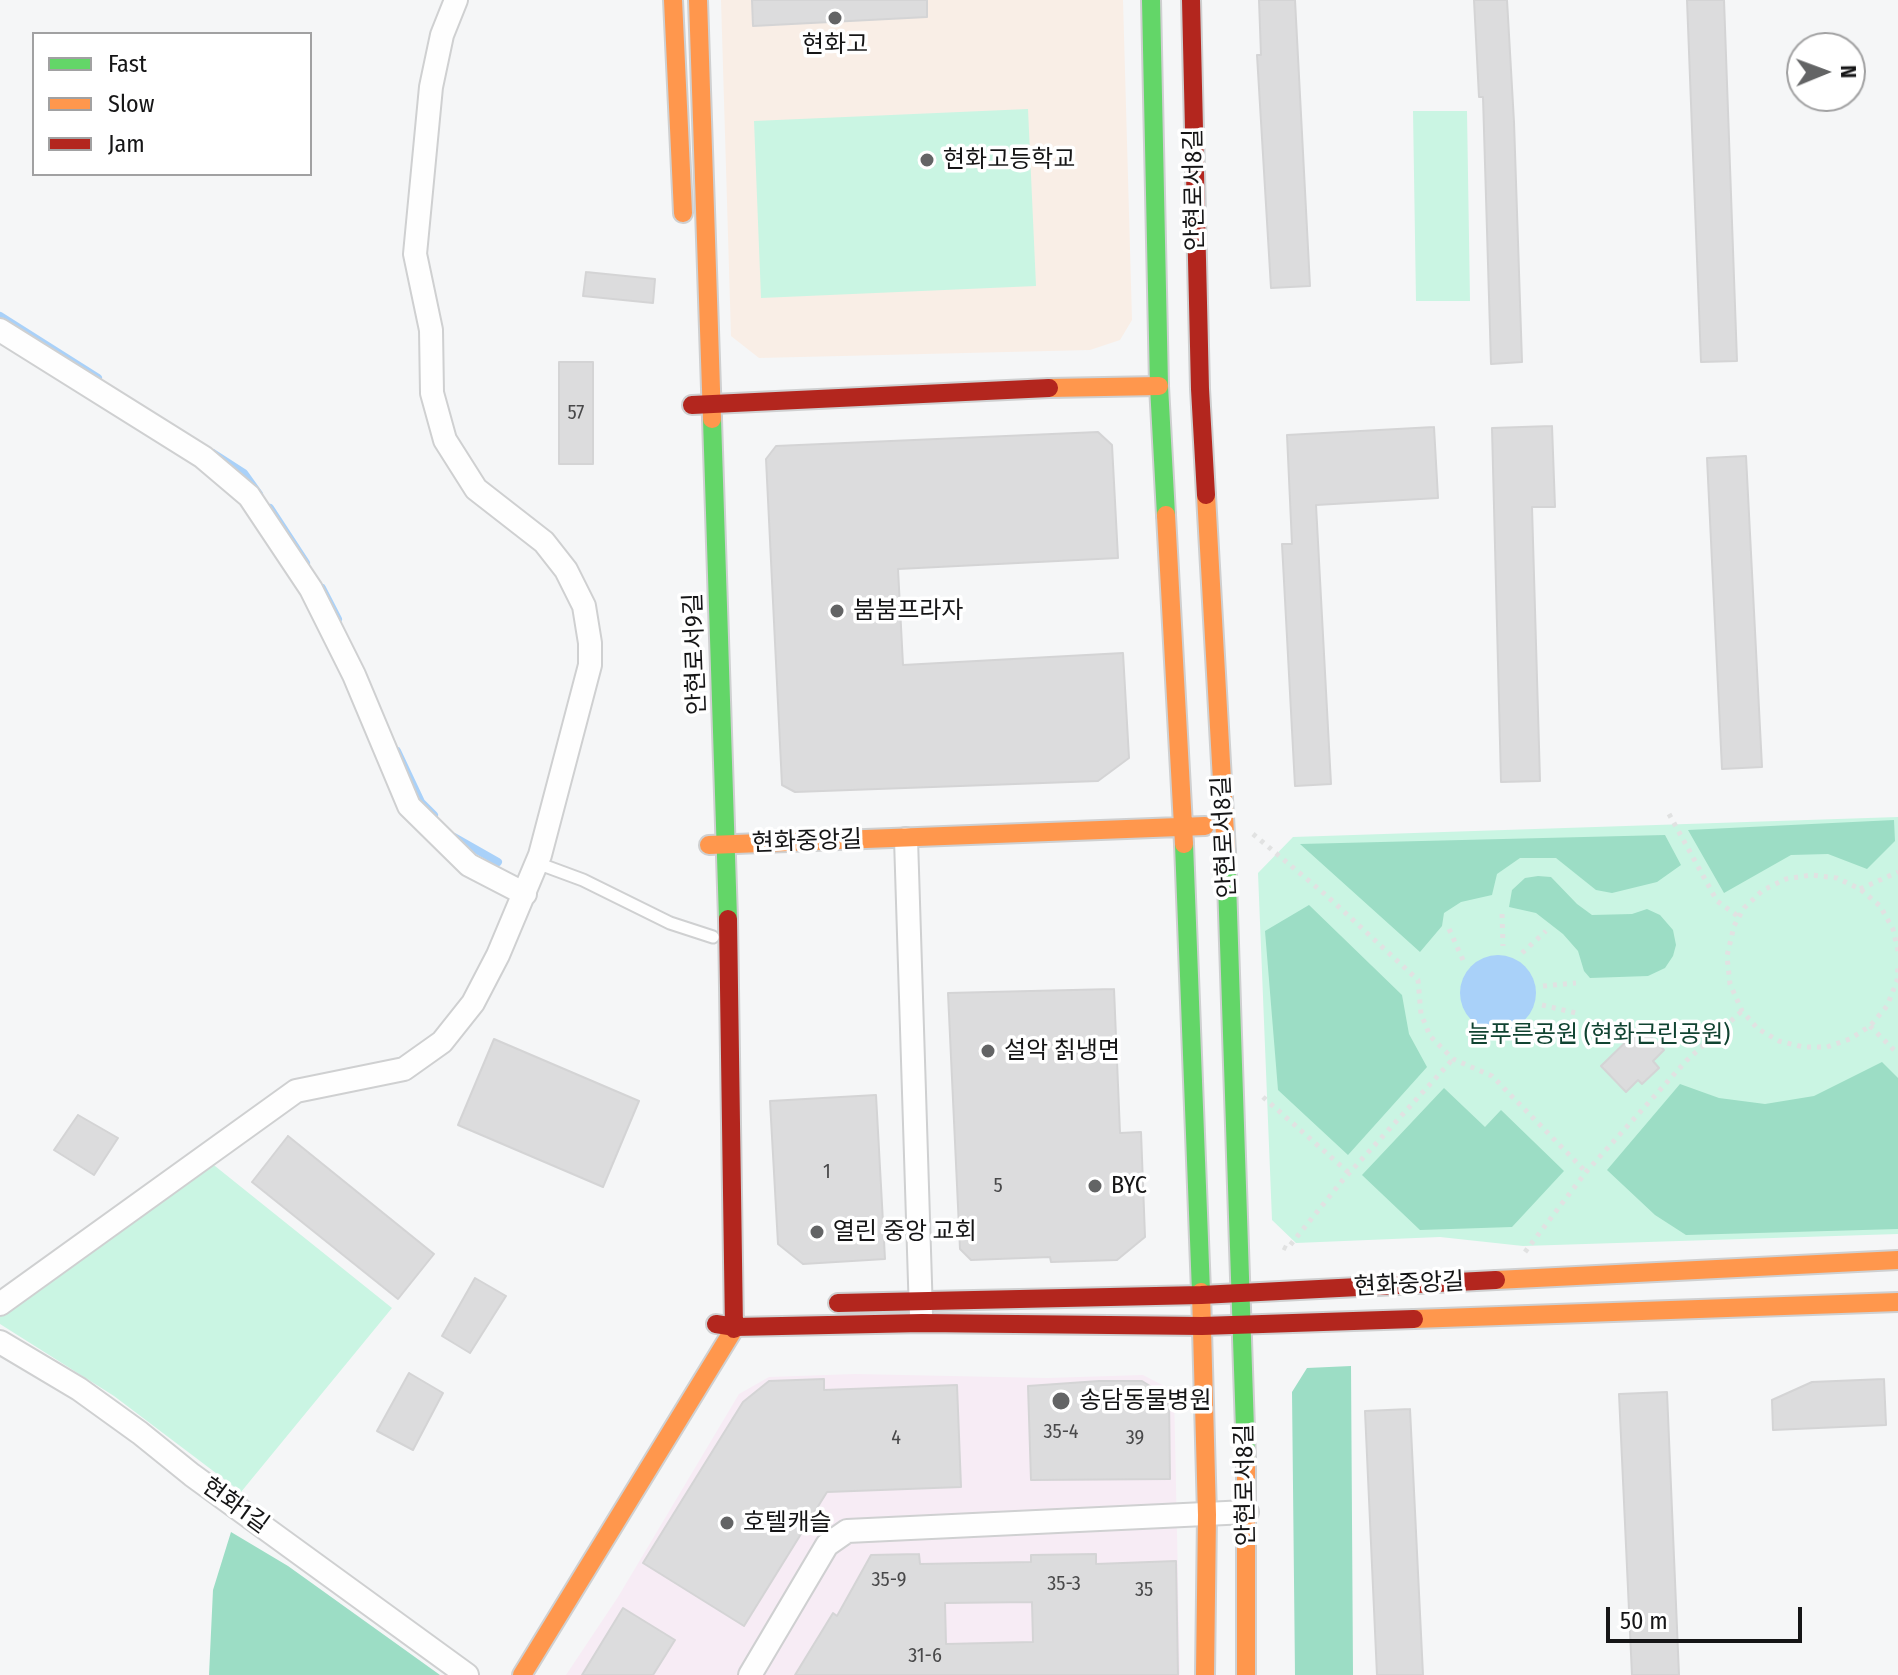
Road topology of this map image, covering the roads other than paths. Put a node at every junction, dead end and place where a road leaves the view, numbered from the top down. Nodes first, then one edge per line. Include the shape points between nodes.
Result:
1 (456, 0) edge
2 (673, 0) edge
3 (698, 0) edge
4 (1151, 0) edge
5 (1191, 0) edge
6 (684, 234) dead end
7 (0, 330) edge
8 (1159, 386) junction
9 (711, 404) junction
10 (692, 405) dead end
11 (699, 594) dead end
12 (1234, 825) junction
13 (1183, 828) junction
14 (906, 839) junction
15 (718, 845) junction
16 (537, 863) junction
17 (525, 894) junction
18 (713, 937) junction
19 (1898, 1260) edge
20 (1242, 1293) junction
21 (1201, 1295) junction
22 (920, 1300) junction
23 (1898, 1302) edge
24 (0, 1304) edge
25 (812, 1304) dead end
26 (730, 1311) junction
27 (922, 1323) junction
28 (1242, 1325) junction
29 (1202, 1326) junction
30 (735, 1327) junction
31 (0, 1342) edge
32 (1247, 1512) junction
33 (1207, 1515) junction
34 (467, 1675) edge
35 (505, 1675) edge
36 (522, 1675) edge
37 (750, 1675) edge
38 (1205, 1675) edge
39 (1246, 1675) edge

1 - 16 street via 431,87 415,254 431,330 432,393 445,440 476,489 544,542 566,570 584,606 590,643 590,665
2 - 6 street
3 - 9 street, 안현로서9길
4 - 8 street, 안현로서8길
5 - 12 street, 안현로서8길 via 1200,389
7 - 17 street via 203,457 249,496 311,589 409,806 469,865
8 - 9 street
8 - 13 street, 안현로서8길
9 - 10 street
9 - 15 street, 안현로서9길
11 - 15 street, 안현로서9길
12 - 13 street, 현화중앙길
12 - 20 street, 안현로서8길
13 - 14 street, 현화중앙길
13 - 21 street, 안현로서8길
14 - 15 street, 현화중앙길
14 - 22 street
15 - 18 street, 안현로서9길
15 - 26 street, 안현로서9길
16 - 17 street
16 - 18 lane
17 - 24 street via 473,1003 442,1042 404,1069 296,1091
18 - 26 street, 안현로서9길 via 720,1235
19 - 20 street, 현화중앙길
20 - 21 street, 현화중앙길
20 - 28 street, 안현로서8길
21 - 22 street, 현화중앙길
21 - 29 street, 안현로서8길
22 - 25 street, 현화중앙길
22 - 27 street
23 - 28 street
26 - 30 street
26 - 35 street
27 - 29 street
27 - 30 street
28 - 29 street
28 - 32 street, 안현로서8길
29 - 33 street, 안현로서8길
30 - 36 street
31 - 34 street, 현화1길 via 116,1415
32 - 33 street
32 - 39 street, 안현로서8길
33 - 37 street, 안현로서8길 via 847,1531 827,1545
33 - 38 street, 안현로서8길

